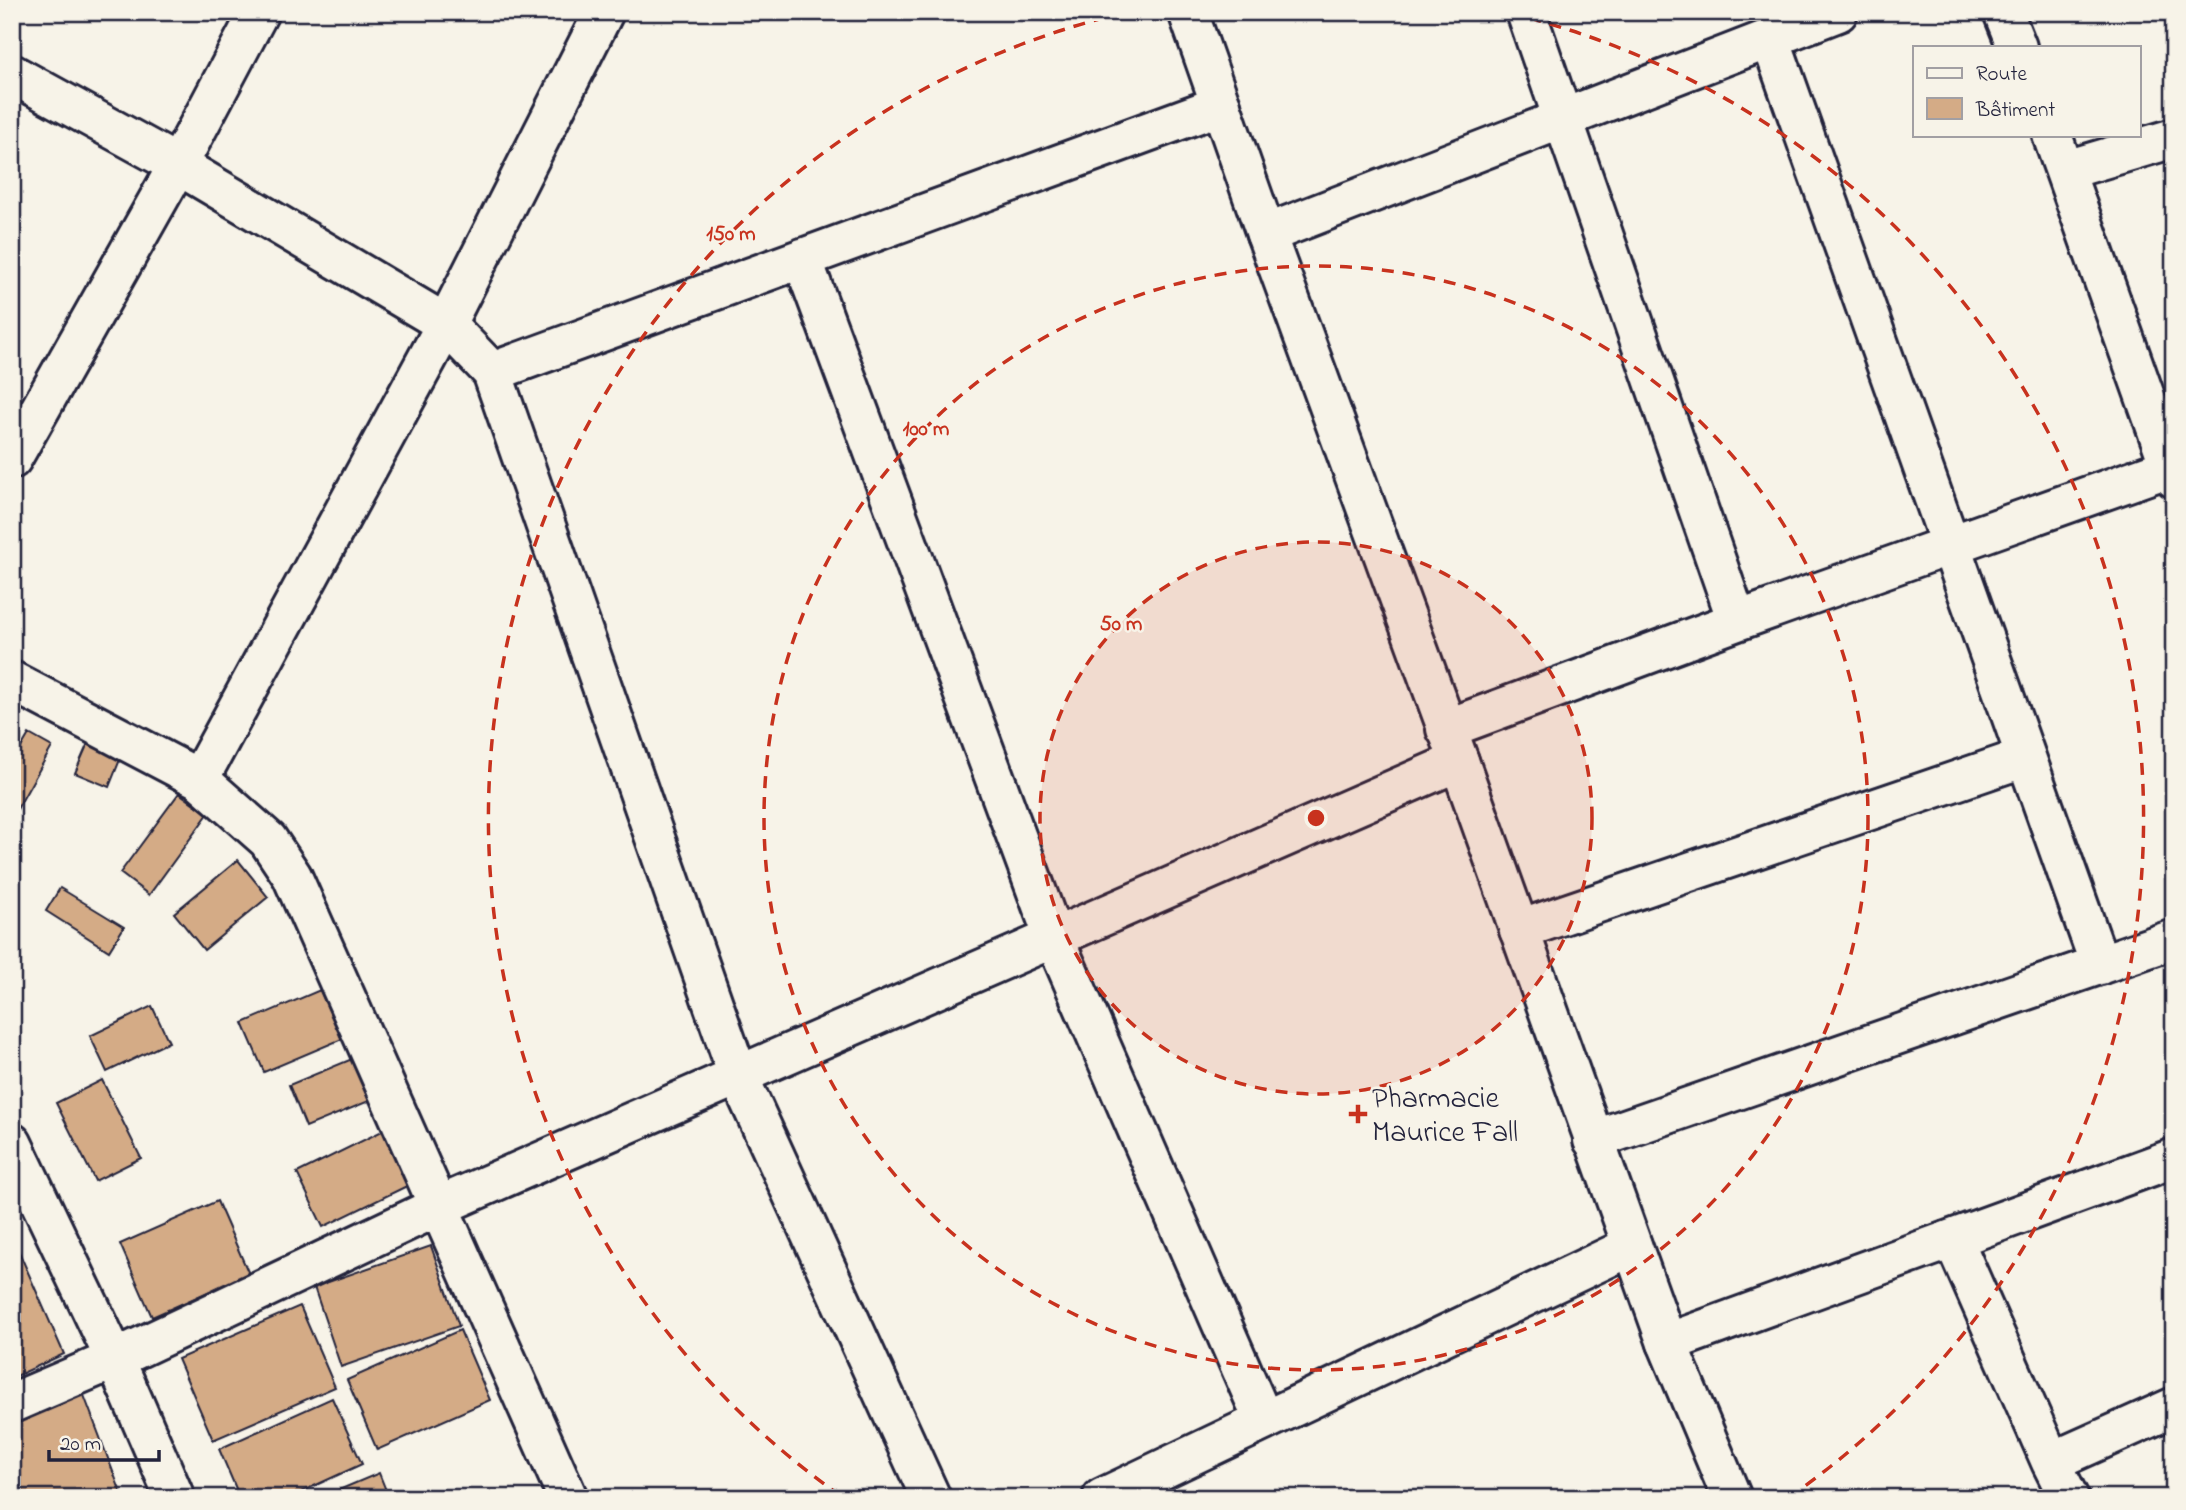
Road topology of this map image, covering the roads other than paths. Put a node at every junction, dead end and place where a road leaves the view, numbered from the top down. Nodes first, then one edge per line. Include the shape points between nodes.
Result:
1 (259, 12) edge
2 (604, 12) edge
3 (1188, 12) edge
4 (1526, 12) edge
5 (1838, 12) edge
6 (2003, 12) edge
7 (1770, 38) junction
8 (2017, 46) edge
9 (12, 74) edge
10 (1221, 105) junction
11 (1563, 119) junction
12 (2052, 136) edge
13 (2174, 138) edge
14 (178, 164) junction
15 (2066, 170) junction
16 (1266, 234) junction
17 (802, 258) junction
18 (446, 324) junction
19 (492, 372) junction
20 (12, 459) edge
21 (2172, 473) edge
22 (1952, 546) junction
23 (1737, 621) junction
24 (12, 681) edge
25 (1452, 745) junction
26 (2026, 757) junction
27 (199, 779) junction
28 (1519, 930) junction
29 (1054, 938) junction
30 (2174, 939) edge
31 (2100, 965) junction
32 (738, 1076) junction
33 (1593, 1140) junction
34 (12, 1143) edge
35 (2174, 1158) edge
36 (439, 1206) junction
37 (1953, 1239) junction
38 (1632, 1246) junction
39 (1667, 1343) junction
40 (115, 1359) junction
41 (12, 1403) edge
42 (2174, 1407) edge
43 (1264, 1421) junction
44 (2051, 1462) junction
45 (175, 1498) edge
46 (568, 1498) edge
47 (931, 1498) edge
48 (1102, 1498) edge
49 (1732, 1498) edge
50 (2069, 1498) edge

1 - 14 street
2 - 18 street
3 - 10 street
4 - 11 street
5 - 7 street
6 - 8 street
7 - 11 street
7 - 22 street
9 - 14 street
10 - 16 street
10 - 17 street
11 - 16 street
11 - 23 street
12 - 15 street
13 - 15 street
14 - 18 street
14 - 20 street
15 - 21 street
16 - 25 street
17 - 19 street
17 - 29 street
18 - 19 street
18 - 27 street
19 - 32 street
21 - 22 street
22 - 23 street
22 - 26 street
23 - 25 street
24 - 27 street
25 - 28 street
25 - 29 street
26 - 28 street
26 - 31 street
27 - 36 street via 268,840 292,876
28 - 33 street
29 - 32 street
29 - 43 street
30 - 31 street
31 - 33 street
32 - 36 street
32 - 47 street
33 - 38 street
34 - 40 street
35 - 37 street
36 - 40 street
36 - 46 street
37 - 39 street
37 - 44 street
38 - 39 street
38 - 43 street
39 - 49 street
40 - 41 street
40 - 45 street
42 - 44 street
43 - 48 street
44 - 50 street

